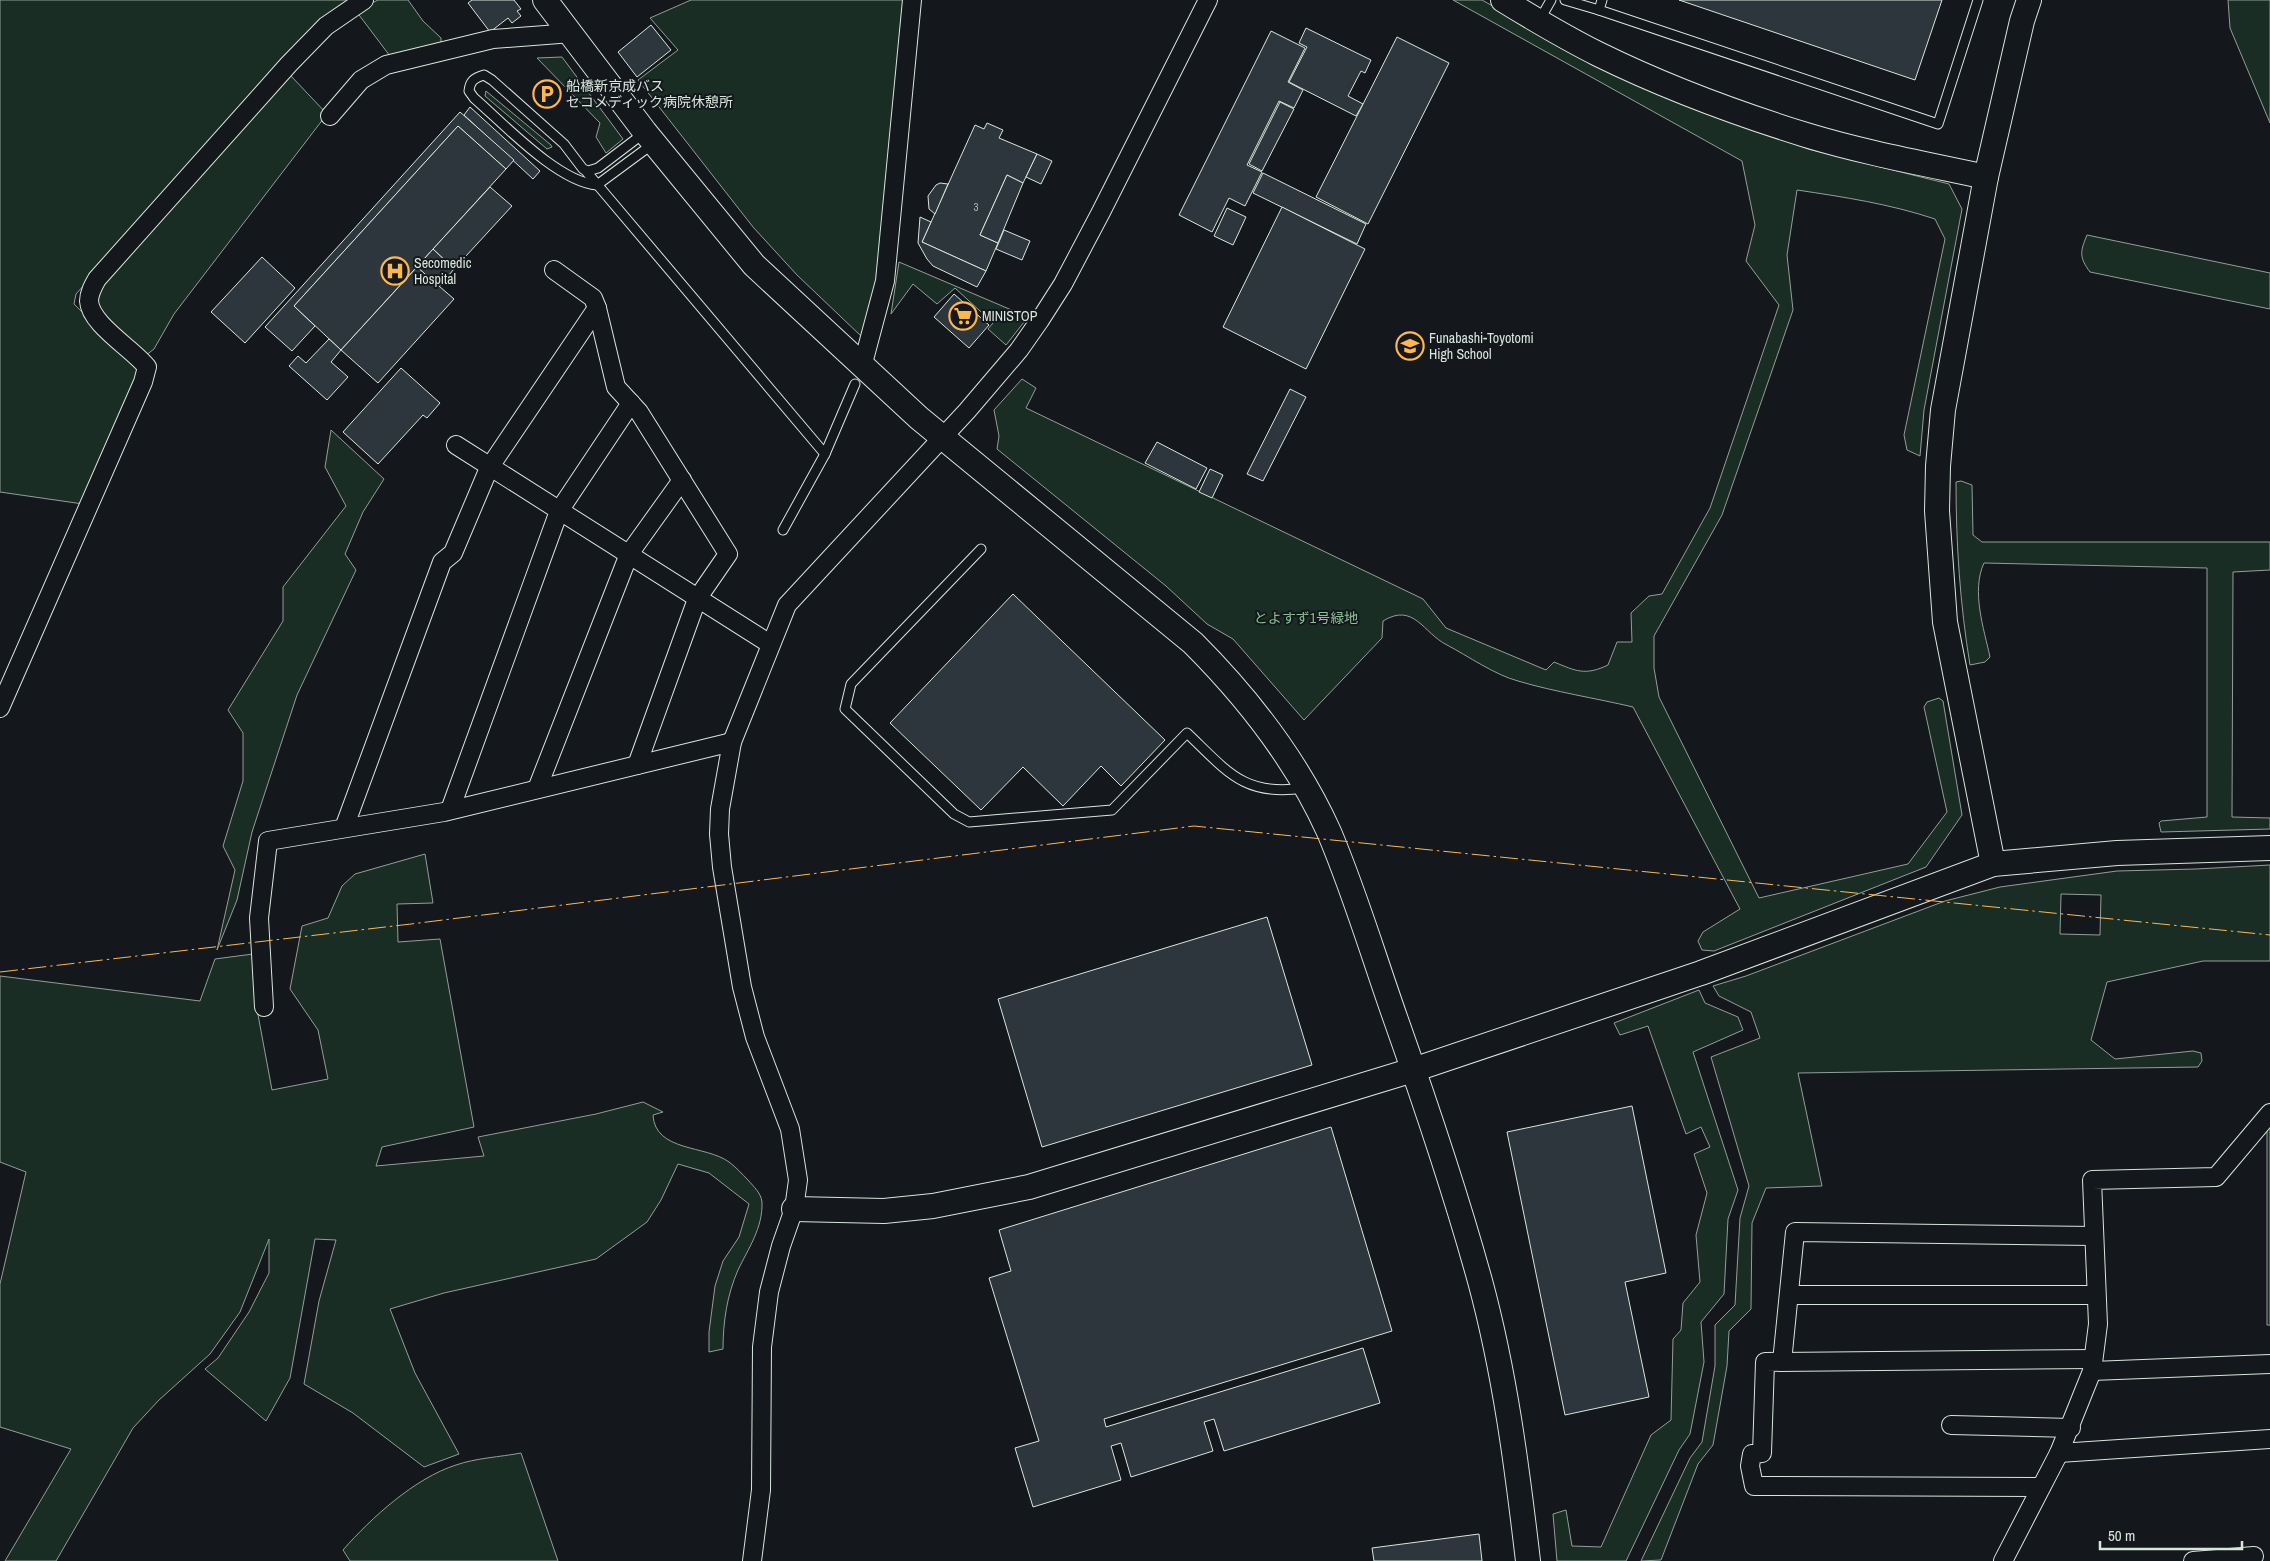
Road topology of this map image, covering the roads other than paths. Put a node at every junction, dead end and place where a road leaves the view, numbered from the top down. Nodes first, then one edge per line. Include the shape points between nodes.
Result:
1 (364, 0) edge
2 (545, 0) edge
3 (912, 0) edge
4 (1208, 0) edge
5 (1503, 0) edge
6 (1551, 0) edge
7 (1565, 0) edge
8 (1602, 0) edge
9 (1978, 0) edge
10 (2029, 0) edge
11 (1599, 10) junction
12 (1538, 21) junction
13 (572, 33) junction
14 (330, 116) dead end
15 (650, 137) junction
16 (585, 170) junction
17 (1986, 177) junction
18 (597, 185) junction
19 (554, 270) dead end
20 (597, 308) junction
21 (858, 376) junction
22 (631, 402) junction
23 (942, 437) junction
24 (456, 445) dead end
25 (825, 454) junction
26 (489, 468) junction
27 (682, 480) junction
28 (559, 511) junction
29 (783, 530) dead end
30 (981, 549) dead end
31 (629, 554) junction
32 (697, 599) junction
33 (770, 644) junction
34 (0, 708) edge
35 (732, 742) junction
36 (637, 765) junction
37 (1305, 788) junction
38 (537, 789) junction
39 (450, 810) junction
40 (344, 828) junction
41 (2270, 848) edge
42 (1993, 864) junction
43 (264, 1007) dead end
44 (1414, 1070) junction
45 (2270, 1113) edge
46 (794, 1209) junction
47 (2094, 1236) junction
48 (1789, 1295) junction
49 (2096, 1295) junction
50 (1782, 1362) junction
51 (2270, 1364) edge
52 (2092, 1365) junction
53 (1951, 1425) dead end
54 (2071, 1428) junction
55 (2270, 1439) edge
56 (2059, 1454) junction
57 (2042, 1488) junction
58 (2254, 1556) dead end
59 (752, 1561) edge
60 (1528, 1561) edge
61 (2003, 1561) edge
62 (2193, 1561) edge

1 - 34 street via 326,26 289,64 97,279 89,299 91,310 147,367
2 - 13 street
3 - 21 street via 886,281
4 - 23 street via 1063,284 1019,350
5 - 12 street
6 - 12 lane
7 - 11 lane
8 - 11 lane
9 - 11 lane via 1938,124
10 - 17 street
12 - 17 street via 1598,54 1681,91 1744,114 1877,153
13 - 14 street via 493,39 376,68 361,80
13 - 15 street
15 - 16 lane via 593,171
15 - 18 lane
15 - 21 street via 754,265
16 - 18 lane
16 - 18 lane via 564,144 492,80 484,75 470,84 469,91 548,163 582,183
17 - 42 street via 1943,410 1937,511 1945,622
18 - 25 lane
19 - 20 street via 593,298
20 - 22 street via 616,387
20 - 26 street
21 - 23 street
21 - 25 lane
22 - 27 street
22 - 28 street
23 - 33 street via 787,605
23 - 37 street via 1193,643 1222,671 1286,753
24 - 26 street
25 - 29 lane
26 - 28 street
26 - 40 street via 453,553 442,562
27 - 31 street
27 - 32 street via 728,554
28 - 31 street
28 - 39 street
30 - 37 lane via 851,684 845,709 954,814 969,822 1112,810 1187,733 1233,777 1258,789 1287,791
31 - 32 street
31 - 38 street
32 - 33 street
32 - 36 street
33 - 35 street
35 - 36 street
35 - 46 street via 720,809 722,867 742,987 755,1037 790,1129 797,1159
36 - 38 street
37 - 44 street via 1342,864
38 - 39 street
39 - 40 street
40 - 43 street via 268,841 259,918
41 - 42 street via 2118,853
42 - 44 street via 1701,973
44 - 46 street via 1029,1187 980,1198 884,1211
44 - 60 street via 1480,1281 1494,1338 1513,1438
45 - 47 street via 2216,1177 2092,1180
46 - 59 street via 769,1292 762,1347 761,1490
47 - 48 street via 1795,1232
47 - 49 street
48 - 49 street
48 - 50 street
49 - 52 street via 2098,1324
50 - 52 street
50 - 57 street via 1765,1362 1762,1453 1752,1454 1750,1466 1754,1486
51 - 52 street
52 - 54 street
53 - 54 street
54 - 56 street
55 - 56 street
56 - 57 street
57 - 61 street
58 - 62 street

